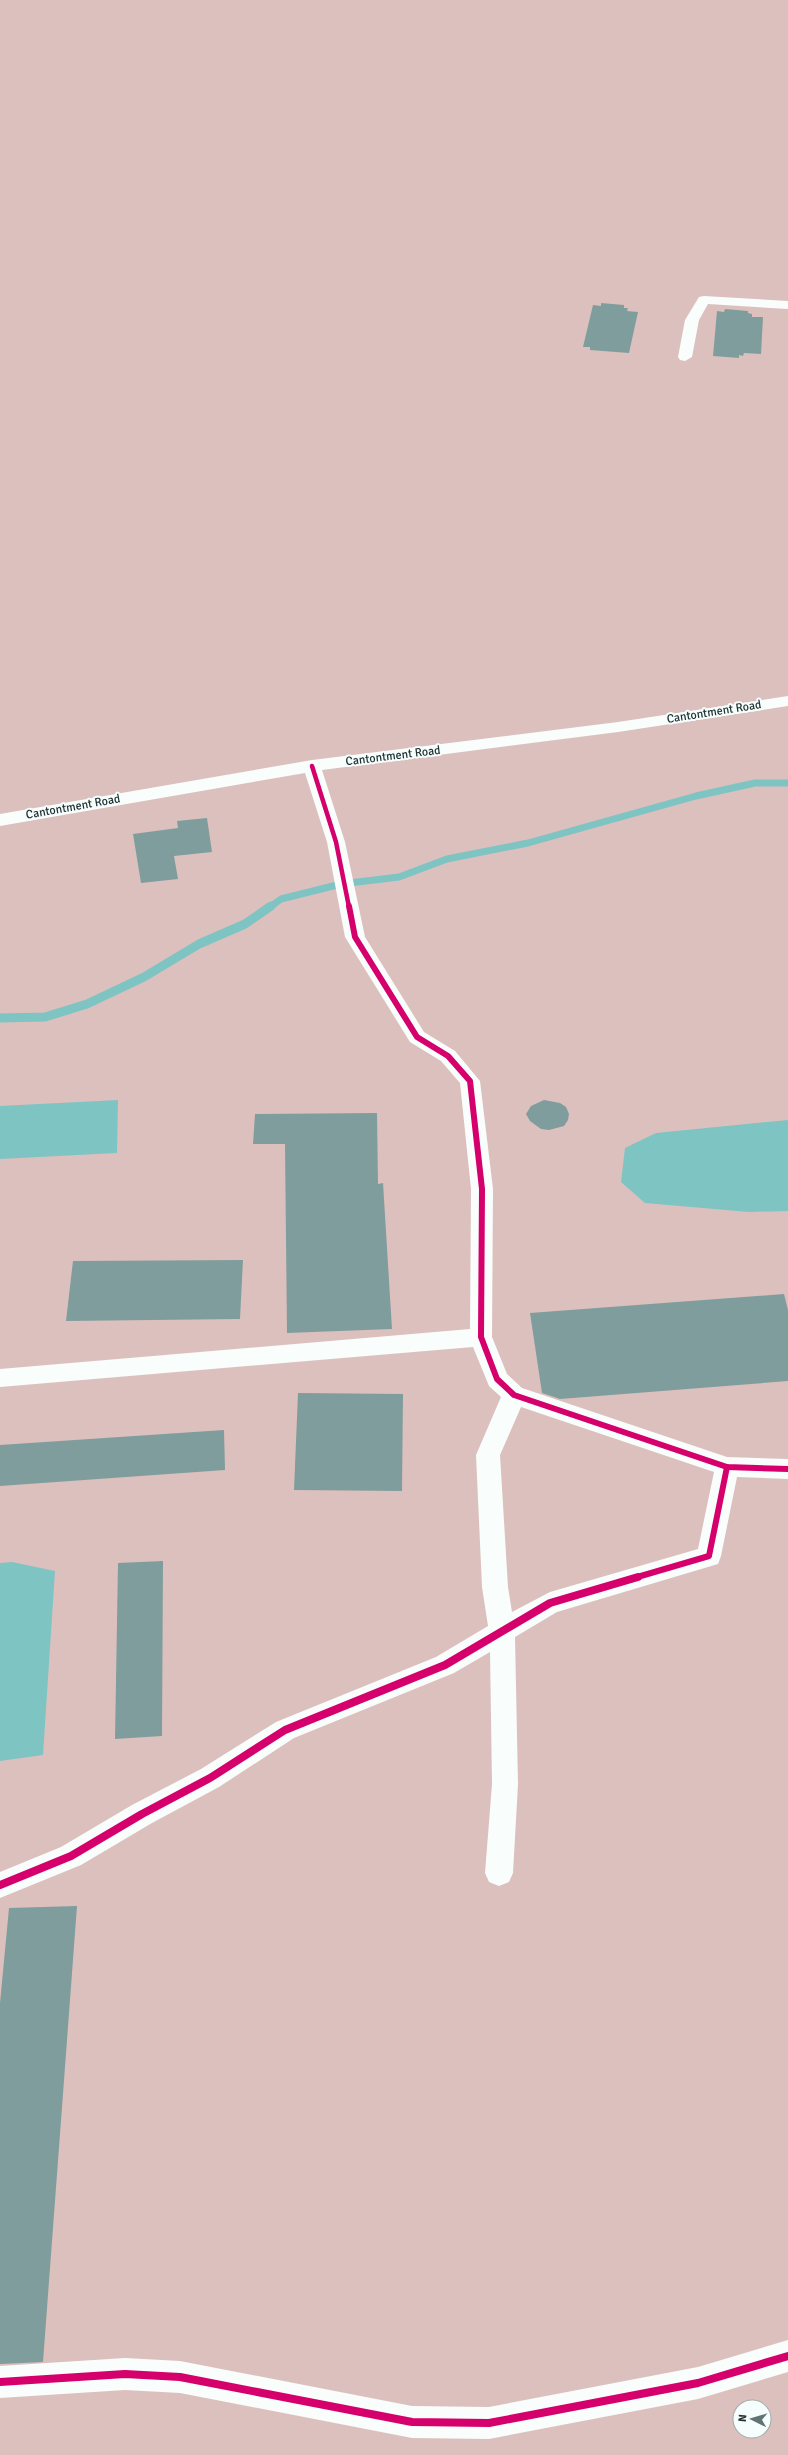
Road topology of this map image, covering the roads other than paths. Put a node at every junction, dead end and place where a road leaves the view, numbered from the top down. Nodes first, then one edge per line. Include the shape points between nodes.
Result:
1 (788, 305) edge
2 (685, 357) dead end
3 (788, 701) edge
4 (312, 766) junction
5 (0, 820) edge
6 (481, 1337) junction
7 (0, 1378) edge
8 (514, 1396) junction
9 (727, 1467) junction
10 (788, 1469) edge
11 (502, 1632) junction
12 (499, 1873) dead end
13 (0, 1884) edge
14 (788, 2356) edge
15 (0, 2382) edge

1 - 2 street via 704,300 692,320
3 - 4 street, Cantontment Road via 618,727
4 - 5 street, Cantontment Road
4 - 6 street via 336,842 355,937 417,1037 448,1056 470,1081 482,1189
6 - 7 street
6 - 8 street via 497,1379
8 - 9 street
8 - 11 street via 488,1455 495,1587
9 - 10 street
9 - 11 street via 710,1556 550,1603
11 - 12 street via 505,1784
11 - 13 street via 445,1665 285,1730 210,1778 71,1856
14 - 15 street via 698,2382 489,2423 412,2422 180,2378 125,2374

